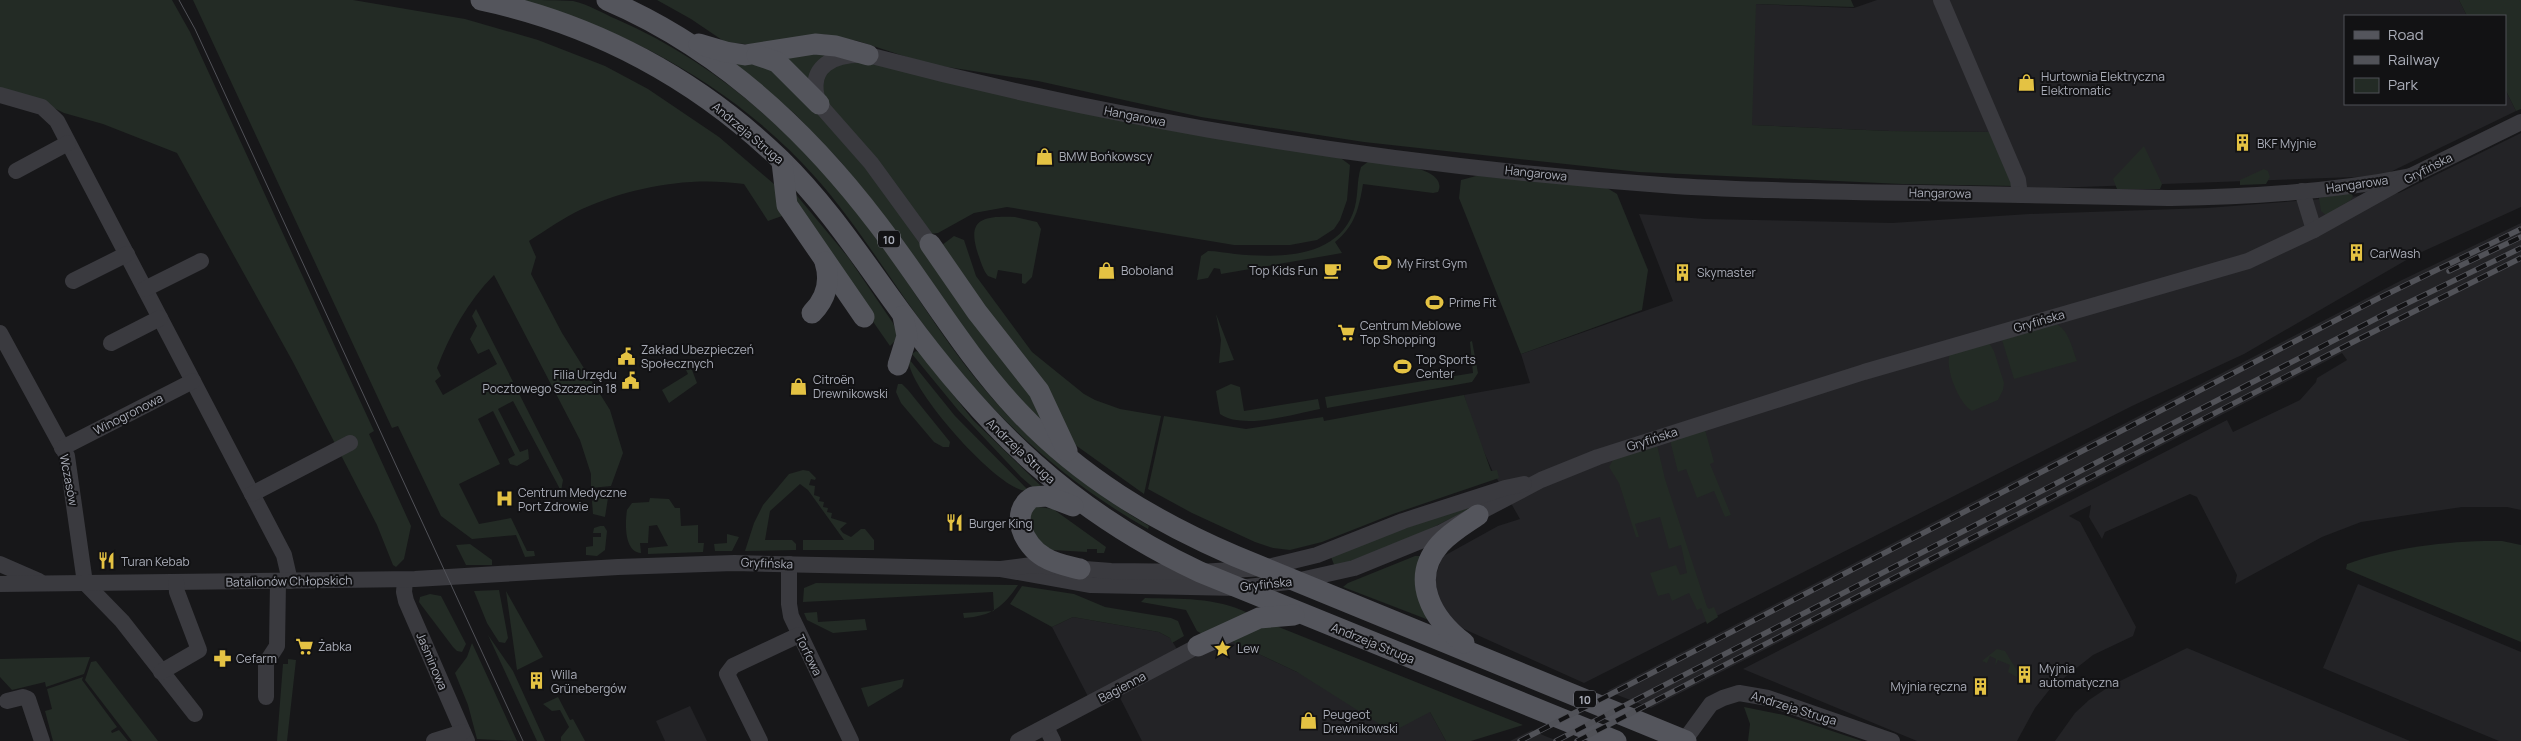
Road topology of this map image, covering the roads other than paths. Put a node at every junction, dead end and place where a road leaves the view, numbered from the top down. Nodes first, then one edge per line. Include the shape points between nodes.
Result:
1 (481, 0) edge
2 (607, 0) edge
3 (1941, 0) edge
4 (678, 36) junction
5 (754, 55) junction
6 (868, 55) junction
7 (0, 95) edge
8 (819, 104) junction
9 (2521, 122) edge
10 (68, 143) junction
11 (782, 162) junction
12 (16, 171) dead end
13 (2411, 176) junction
14 (2302, 191) junction
15 (2020, 195) junction
16 (2314, 230) junction
17 (930, 244) joint
18 (127, 254) junction
19 (201, 261) dead end
20 (825, 261) junction
21 (74, 281) dead end
22 (145, 289) junction
23 (812, 313) dead end
24 (903, 316) junction
25 (864, 317) dead end
26 (160, 318) junction
27 (0, 333) edge
28 (112, 343) dead end
29 (898, 365) dead end
30 (193, 381) junction
31 (350, 443) dead end
32 (62, 448) junction
33 (1077, 465) junction
34 (1541, 480) junction
35 (252, 494) junction
36 (1478, 515) junction
37 (1135, 539) junction
38 (0, 564) edge
39 (789, 564) junction
40 (1264, 568) junction
41 (1001, 569) junction
42 (1080, 569) junction
43 (1200, 572) junction
44 (534, 573) joint
45 (405, 580) junction
46 (1296, 581) junction
47 (176, 582) junction
48 (284, 582) junction
49 (43, 583) junction
50 (85, 583) junction
51 (0, 584) edge
52 (1238, 588) junction
53 (1312, 619) junction
54 (799, 635) junction
55 (1198, 646) joint
56 (1485, 657) junction
57 (161, 672) junction
58 (266, 697) dead end
59 (7, 701) dead end
60 (195, 714) dead end
61 (1049, 734) edge
62 (465, 737) edge
63 (42, 741) edge
64 (434, 741) edge
65 (760, 741) edge
66 (851, 741) edge
67 (1018, 741) edge
68 (1616, 741) edge
69 (1685, 741) edge
70 (1892, 741) edge

1 - 11 main road, Andrzeja Struga / 10 via 535,14 613,42 658,67 728,114
2 - 4 main road, 10
3 - 15 street via 2018,180
4 - 5 main road via 726,52
4 - 33 main road, Andrzeja Struga / 10 via 742,80 804,137 880,225 990,380 1038,431
5 - 6 main road via 815,44
5 - 8 main road via 777,62
6 - 8 street, Hangarowa via 840,56 826,63 817,76 815,92
6 - 15 street, Hangarowa via 1052,101 1232,134 1406,160 1678,186
7 - 10 street via 27,101 51,113
8 - 17 street via 872,163
9 - 13 street, Gryfińska
10 - 12 street
10 - 18 street
11 - 20 main road via 787,205
11 - 24 main road, Andrzeja Struga / 10 via 849,237
13 - 14 street, Hangarowa
13 - 16 street, Gryfińska
14 - 15 street, Hangarowa via 2184,198
14 - 16 street
16 - 34 street, Gryfińska via 2267,254 2229,267 1864,372 1598,457
17 - 33 main road via 977,312 1039,391 1063,446
18 - 21 street
18 - 22 street
19 - 22 street
20 - 23 main road via 827,288 822,302
20 - 25 main road
22 - 26 street
24 - 29 main road via 907,336
24 - 37 main road, Andrzeja Struga / 10 via 967,397 1013,446 1067,493
26 - 28 street
26 - 30 street
27 - 32 street, Wczasów
30 - 32 street, Winogronowa
30 - 35 street
31 - 35 street
32 - 50 street, Wczasów via 68,464
33 - 40 main road, Andrzeja Struga / 10 via 1126,501 1167,524
34 - 36 street, Gryfińska
34 - 40 street, Gryfińska via 1434,511 1317,555
35 - 48 street via 287,562
36 - 46 street, Gryfińska via 1372,562
36 - 56 main road via 1452,533 1434,551 1425,586 1429,605 1436,616 1461,641
37 - 42 main road via 1057,498 1042,495 1030,499 1022,509 1020,519 1028,543 1045,558
37 - 43 main road, Andrzeja Struga / 10
38 - 49 street, Batalionów Chłopskich
39 - 41 street, Gryfińska
39 - 44 street, Gryfińska via 674,564
39 - 54 street, Torfowa via 789,604
40 - 43 street, Gryfińska
40 - 46 main road, Andrzeja Struga / 10
41 - 42 street, Gryfińska via 1032,564
41 - 52 street, Gryfińska via 1091,585
42 - 43 street, Gryfińska
43 - 52 main road, Andrzeja Struga / 10
44 - 45 street, Batalionów Chłopskich
45 - 48 street, Batalionów Chłopskich
45 - 62 street, Jaśminowa via 406,601
46 - 52 street, Gryfińska
46 - 56 main road, Andrzeja Struga / 10
47 - 48 street, Batalionów Chłopskich
47 - 50 street, Batalionów Chłopskich
47 - 57 street via 199,650
48 - 58 street via 277,646 266,663
49 - 50 street, Batalionów Chłopskich
49 - 51 street, Batalionów Chłopskich
50 - 57 street via 122,621
52 - 53 main road, Andrzeja Struga / 10
53 - 55 main road via 1290,614 1262,616
53 - 68 main road, Andrzeja Struga / 10
54 - 65 street via 733,666 727,674
54 - 66 street, Torfowa
55 - 61 street, Bagienna
56 - 69 main road, Andrzeja Struga / 10
57 - 60 street
59 - 63 street via 28,699
61 - 67 street, Bagienna
62 - 64 street
69 - 70 street, Andrzeja Struga via 1707,708 1730,695 1747,694 1768,698

